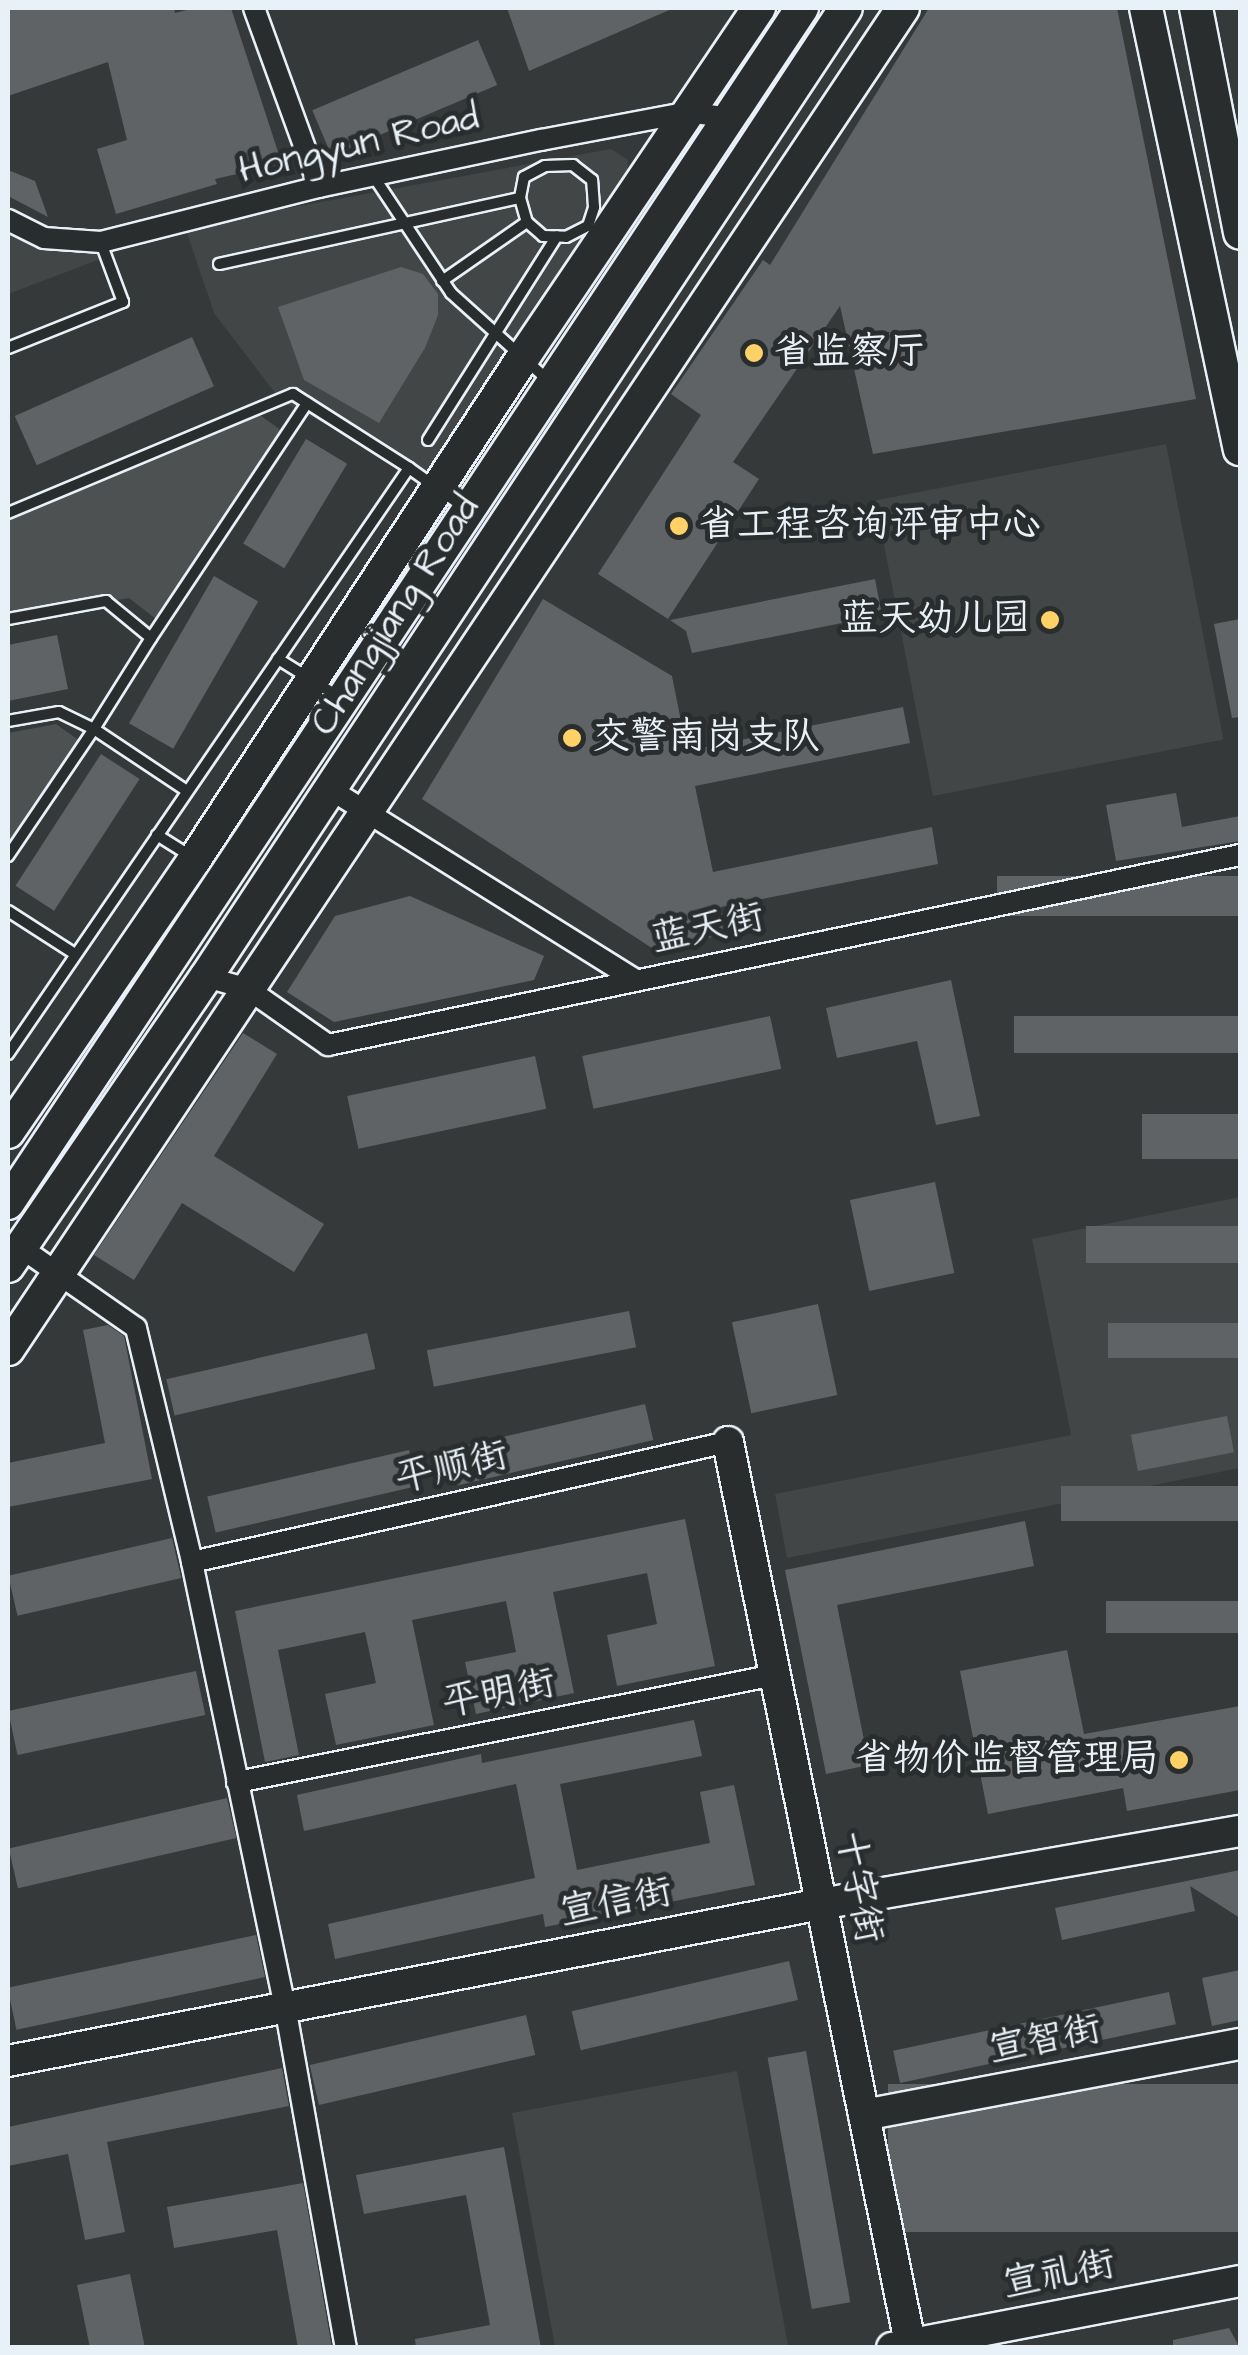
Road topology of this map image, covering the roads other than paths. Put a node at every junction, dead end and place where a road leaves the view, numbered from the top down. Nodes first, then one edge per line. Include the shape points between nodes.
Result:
1 (254, 8) edge
2 (759, 8) edge
3 (802, 8) edge
4 (846, 8) edge
5 (903, 8) edge
6 (1146, 8) edge
7 (1196, 8) edge
8 (689, 112) junction
9 (729, 118) junction
10 (541, 140) junction
11 (546, 166) junction
12 (374, 176) junction
13 (319, 188) junction
14 (520, 198) junction
15 (8, 220) edge
16 (527, 222) junction
17 (403, 225) junction
18 (596, 231) junction
19 (1240, 233) edge
20 (557, 236) junction
21 (101, 242) junction
22 (634, 258) junction
23 (219, 264) dead end
24 (442, 281) junction
25 (493, 334) junction
26 (8, 348) edge
27 (522, 358) junction
28 (554, 385) junction
29 (307, 403) junction
30 (428, 440) dead end
31 (1240, 449) edge
32 (409, 468) junction
33 (440, 489) junction
34 (470, 512) junction
35 (8, 513) edge
36 (8, 619) edge
37 (151, 638) junction
38 (278, 660) junction
39 (313, 680) junction
40 (345, 701) junction
41 (8, 721) edge
42 (94, 729) junction
43 (330, 790) junction
44 (187, 791) junction
45 (369, 814) junction
46 (157, 834) junction
47 (1240, 855) edge
48 (8, 856) edge
49 (194, 859) junction
50 (226, 878) junction
51 (8, 911) edge
52 (75, 954) junction
53 (206, 977) junction
54 (634, 979) junction
55 (248, 989) junction
56 (8, 1054) edge
57 (8, 1132) edge
58 (8, 1203) edge
59 (14, 1256) edge
60 (57, 1273) junction
61 (8, 1349) edge
62 (728, 1442) joint
63 (192, 1562) junction
64 (774, 1675) junction
65 (236, 1782) junction
66 (1240, 1832) edge
67 (821, 1904) junction
68 (285, 2006) junction
69 (1240, 2044) edge
70 (8, 2060) edge
71 (864, 2115) junction
72 (1240, 2281) edge
73 (904, 2346) edge
74 (346, 2348) edge

1 - 13 street
2 - 8 main road
3 - 9 main road, Changjiang Road
4 - 43 main road, Changjiang Road
5 - 45 main road
6 - 31 main road
7 - 19 main road
8 - 9 street, Hongyun Road
8 - 10 street, Hongyun Road
8 - 18 main road
9 - 22 main road, Changjiang Road
10 - 11 lane
10 - 12 street, Hongyun Road
11 - 14 lane via 524,177
11 - 18 lane via 574,165 592,180
12 - 13 street, Hongyun Road
12 - 17 lane
13 - 21 street, Hongyun Road
14 - 16 lane
14 - 17 lane
15 - 21 street, Hongyun Road via 44,238
16 - 20 lane via 544,236
16 - 24 lane
17 - 23 lane
17 - 24 lane
18 - 20 lane
18 - 22 lane
18 - 27 main road
20 - 25 lane
21 - 26 lane via 122,302
22 - 28 main road, Changjiang Road
24 - 25 lane
25 - 27 lane
25 - 30 lane
27 - 28 lane
27 - 33 main road
28 - 34 main road, Changjiang Road
29 - 32 lane
29 - 35 lane via 293,394
29 - 37 lane
32 - 33 lane
32 - 38 lane
33 - 34 lane
33 - 39 main road
34 - 40 main road, Changjiang Road
36 - 37 lane via 106,602
37 - 42 lane
38 - 39 lane
38 - 44 lane
39 - 40 lane
39 - 49 main road
40 - 50 main road, Changjiang Road
41 - 42 lane via 59,712
42 - 44 lane
42 - 48 lane
43 - 45 street
43 - 53 main road, Changjiang Road
44 - 46 lane
45 - 54 street
45 - 55 main road
46 - 49 lane
46 - 52 lane
47 - 54 street, 蓝天街
49 - 50 lane
49 - 57 main road
50 - 58 main road, Changjiang Road
51 - 52 lane
52 - 56 lane
53 - 55 street, 蓝天街
53 - 59 main road, Changjiang Road
54 - 55 street, 蓝天街 via 328,1045
55 - 60 main road
59 - 60 street
60 - 61 main road
60 - 63 street via 136,1328
62 - 63 street, 平顺街
62 - 64 street, 十字街
63 - 65 street
64 - 65 street, 平明街
64 - 67 street, 十字街
65 - 68 street
66 - 67 street, 宣信街
67 - 68 street, 宣信街
67 - 71 street, 十字街
68 - 70 street, 宣信街
68 - 74 street
69 - 71 street, 宣智街
71 - 73 street, 十字街
72 - 73 street, 宣礼街

